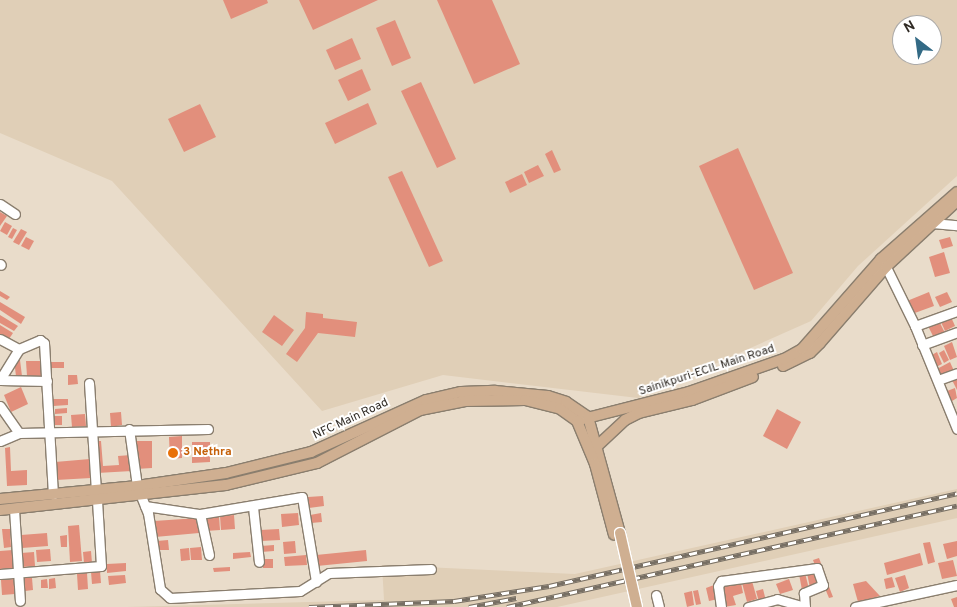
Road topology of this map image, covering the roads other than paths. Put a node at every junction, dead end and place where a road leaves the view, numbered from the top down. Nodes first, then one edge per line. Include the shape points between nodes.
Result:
1 (957, 192) edge
2 (957, 201) edge
3 (0, 204) edge
4 (15, 214) dead end
5 (932, 223) junction
6 (957, 225) edge
7 (886, 267) junction
8 (957, 311) edge
9 (915, 326) junction
10 (957, 332) edge
11 (0, 339) edge
12 (922, 345) junction
13 (19, 349) junction
14 (957, 373) edge
15 (938, 380) junction
16 (47, 381) junction
17 (89, 383) dead end
18 (0, 406) edge
19 (588, 417) junction
20 (955, 418) edge
21 (577, 421) junction
22 (129, 429) junction
23 (208, 429) dead end
24 (957, 429) edge
25 (91, 431) junction
26 (47, 432) junction
27 (19, 433) junction
28 (0, 441) edge
29 (594, 449) junction
30 (136, 486) junction
31 (96, 490) junction
32 (53, 495) junction
33 (140, 496) junction
34 (0, 499) edge
35 (97, 501) junction
36 (145, 506) junction
37 (253, 508) junction
38 (14, 509) junction
39 (0, 510) edge
40 (200, 514) junction
41 (617, 534) junction
42 (209, 555) dead end
43 (259, 562) dead end
44 (431, 569) dead end
45 (16, 573) junction
46 (0, 574) edge
47 (316, 582) junction
48 (957, 585) edge
49 (656, 595) dead end
50 (20, 601) dead end
51 (888, 604) edge
52 (630, 607) edge
53 (637, 607) edge
54 (659, 607) edge
55 (721, 607) edge
56 (748, 607) edge
57 (805, 607) edge
58 (855, 607) edge

1 - 19 main road, Sainikpuri-ECIL Main Road via 881,259 802,349 784,359 689,392 610,415
2 - 5 main road, Sainikpuri-ECIL Main Road
3 - 4 street
5 - 6 street
5 - 7 main road, Sainikpuri-ECIL Main Road
7 - 9 street
7 - 29 main road, Sainikpuri-ECIL Main Road via 820,343 796,361 692,400 639,413 613,430
8 - 9 street
9 - 12 street
10 - 12 street
11 - 13 street
12 - 15 street
13 - 16 street via 40,340 44,343
13 - 16 street via 0,380
14 - 15 street
15 - 20 street
16 - 26 street
17 - 25 street
18 - 27 street
19 - 21 main road, Sainikpuri-ECIL Main Road
19 - 29 main road
19 - 30 main road, NFC Main Road via 566,402 548,396 495,391 461,392 407,407 311,452 226,473
20 - 24 street
21 - 29 main road
21 - 33 main road, NFC Main Road via 560,409 525,400 446,404 420,410 293,471 226,485
22 - 23 street
22 - 25 street
22 - 30 street
25 - 26 street
25 - 31 street
26 - 27 street
26 - 32 street
27 - 28 street
29 - 41 main road
30 - 31 main road, NFC Main Road
31 - 32 main road, NFC Main Road
32 - 34 main road, NFC Main Road
33 - 35 main road, NFC Main Road
33 - 36 street
35 - 38 main road, NFC Main Road
35 - 45 street via 102,566
36 - 40 street
36 - 47 street via 160,589 170,598 300,591
37 - 40 street
37 - 43 street
37 - 47 street via 302,497
38 - 39 main road, NFC Main Road
38 - 45 street
40 - 42 street
41 - 52 main road
41 - 53 main road, bridge
44 - 47 street via 329,573
45 - 46 street
45 - 50 street
48 - 51 street
49 - 54 street
51 - 58 street
55 - 57 street via 718,586 721,581 817,568 823,585 804,593
56 - 57 street via 777,599

